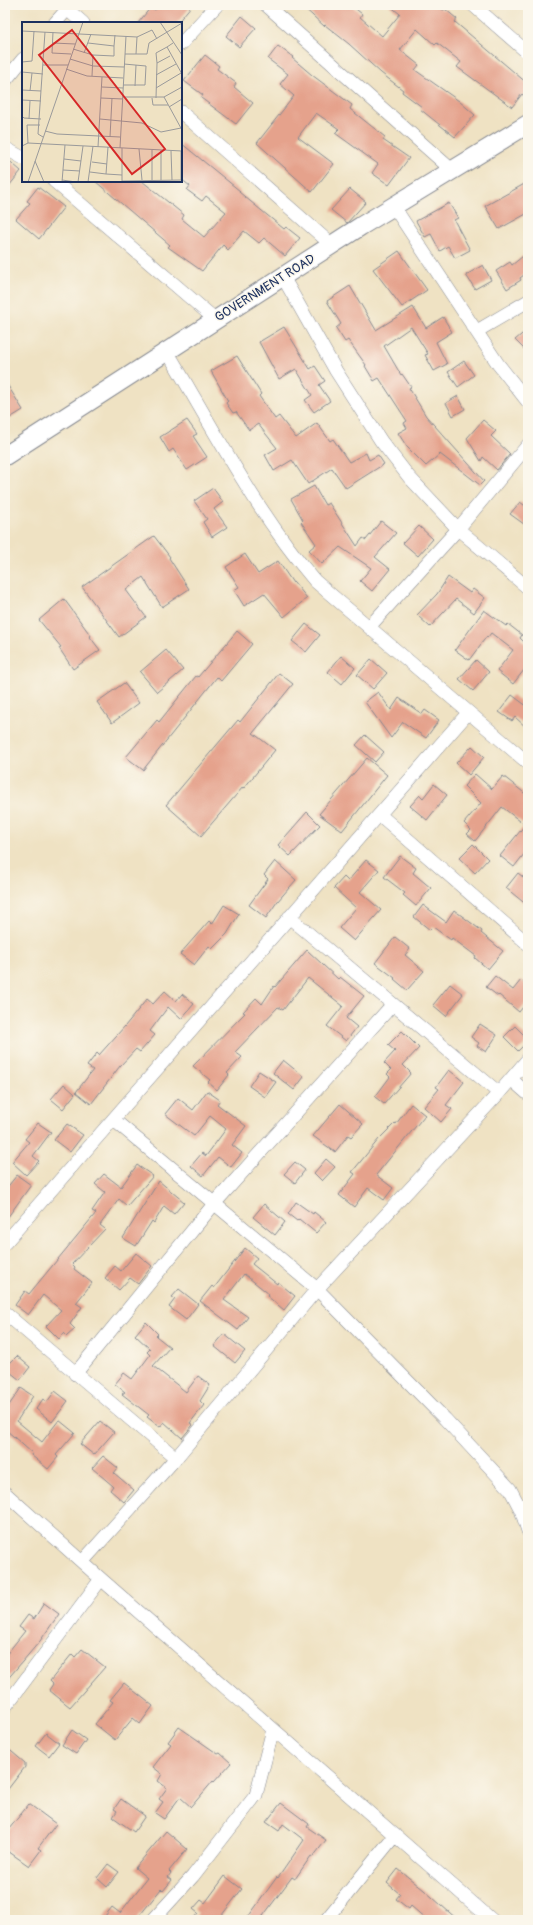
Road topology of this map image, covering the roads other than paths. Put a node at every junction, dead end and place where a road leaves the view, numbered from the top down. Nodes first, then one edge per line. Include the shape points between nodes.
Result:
1 (217, 5) edge
2 (266, 5) edge
3 (473, 5) edge
4 (69, 7) edge
5 (56, 22) edge
6 (82, 22) edge
7 (182, 43) edge
8 (528, 53) edge
9 (22, 60) edge
10 (5, 80) edge
11 (182, 113) edge
12 (528, 124) edge
13 (5, 148) edge
14 (22, 157) edge
15 (453, 171) junction
16 (55, 182) edge
17 (394, 207) junction
18 (332, 245) junction
19 (283, 277) junction
20 (528, 301) edge
21 (216, 320) junction
22 (477, 331) junction
23 (166, 351) junction
24 (528, 402) edge
25 (528, 445) edge
26 (5, 456) edge
27 (458, 529) junction
28 (528, 588) edge
29 (369, 627) junction
30 (468, 713) junction
31 (528, 763) edge
32 (380, 815) junction
33 (289, 917) junction
34 (528, 944) edge
35 (393, 1004) junction
36 (528, 1059) edge
37 (511, 1079) junction
38 (499, 1093) junction
39 (528, 1094) edge
40 (114, 1120) junction
41 (214, 1204) junction
42 (5, 1243) edge
43 (317, 1289) junction
44 (5, 1313) edge
45 (75, 1374) junction
46 (176, 1458) junction
47 (5, 1493) edge
48 (528, 1531) edge
49 (83, 1561) junction
50 (101, 1579) junction
51 (5, 1707) edge
52 (274, 1729) junction
53 (395, 1835) junction
54 (484, 1917) edge
55 (153, 1920) edge
56 (326, 1920) edge

1 - 7 street
2 - 15 street
3 - 8 street
4 - 5 street
4 - 6 street
9 - 10 street
11 - 18 street
12 - 15 street, GOVERNMENT ROAD
13 - 14 street
15 - 17 street, GOVERNMENT ROAD
16 - 21 street
17 - 18 street, GOVERNMENT ROAD
17 - 22 street
18 - 19 street, GOVERNMENT ROAD
19 - 21 street, GOVERNMENT ROAD
19 - 27 street via 336,371 380,441 409,477
20 - 22 street
21 - 23 street, GOVERNMENT ROAD
22 - 24 street via 498,364
23 - 26 street, GOVERNMENT ROAD
23 - 29 street via 290,551 315,581
25 - 27 street
27 - 28 street
27 - 29 street
29 - 30 street
30 - 31 street
30 - 32 street
32 - 33 street
32 - 34 street
33 - 35 street
33 - 40 street
35 - 38 street
35 - 41 street
36 - 37 street
37 - 38 street
37 - 39 street
38 - 43 street
40 - 41 street
40 - 42 street
41 - 43 street
41 - 45 street
43 - 46 street
43 - 48 street via 445,1418 510,1489
44 - 45 street
45 - 46 street
46 - 49 street
47 - 49 street
49 - 50 street
50 - 51 street
50 - 52 street
52 - 53 street
52 - 55 street via 256,1795 193,1876
53 - 54 street
53 - 56 street

